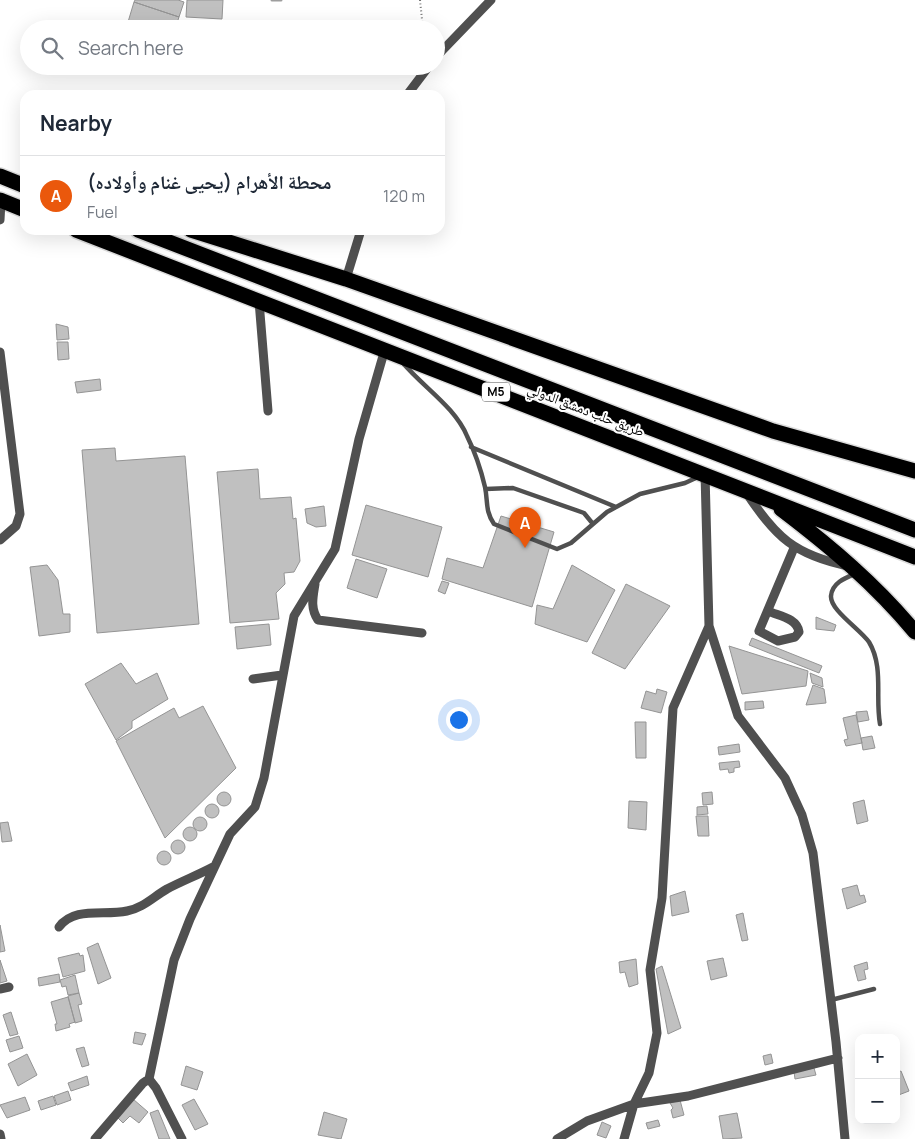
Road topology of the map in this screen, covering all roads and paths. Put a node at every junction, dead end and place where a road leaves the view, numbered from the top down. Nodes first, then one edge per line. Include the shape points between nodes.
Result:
1 (420, 0) edge
2 (491, 0) edge
3 (422, 20) edge
4 (445, 48) edge
5 (422, 75) edge
6 (411, 90) edge
7 (0, 175) edge
8 (20, 180) edge
9 (20, 184) edge
10 (1, 200) edge
11 (20, 208) edge
12 (0, 220) edge
13 (89, 235) edge
14 (151, 235) edge
15 (206, 235) edge
16 (360, 235) edge
17 (346, 280) junction
18 (259, 301) junction
19 (390, 351) junction
20 (0, 352) edge
21 (268, 411) dead end
22 (472, 447) junction
23 (915, 470) edge
24 (705, 474) junction
25 (743, 488) junction
26 (486, 489) junction
27 (766, 497) junction
28 (616, 507) junction
29 (593, 524) junction
30 (915, 530) edge
31 (0, 540) edge
32 (794, 548) junction
33 (915, 557) edge
34 (856, 570) junction
35 (315, 581) junction
36 (768, 611) dead end
37 (709, 626) junction
38 (915, 632) edge
39 (422, 633) dead end
40 (282, 675) junction
41 (253, 679) dead end
42 (880, 724) dead end
43 (213, 867) junction
44 (59, 927) dead end
45 (10, 987) dead end
46 (0, 989) edge
47 (874, 989) dead end
48 (831, 1000) junction
49 (838, 1058) junction
50 (149, 1079) junction
51 (634, 1104) junction
52 (0, 1134) edge
53 (1, 1139) edge
54 (94, 1139) edge
55 (182, 1139) edge
56 (556, 1139) edge
57 (624, 1139) edge
58 (846, 1139) edge

1 - 3 path
2 - 4 street
5 - 6 street
7 - 8 highway
7 - 9 highway
10 - 11 highway
10 - 12 street
13 - 18 highway, طريق حلب دمشق الدولي / M5
14 - 30 highway, طريق حلب دمشق الدولي / M5
15 - 17 highway
16 - 17 street
17 - 23 highway via 773,431
18 - 19 highway, طريق حلب دمشق الدولي / M5
18 - 21 street
19 - 22 lane via 451,413 467,434
19 - 24 highway, طريق حلب دمشق الدولي / M5
19 - 35 street via 359,439 335,549
20 - 31 street via 20,514 16,526
22 - 26 lane
22 - 28 lane
24 - 25 highway, طريق حلب دمشق الدولي / M5
24 - 28 lane via 685,483 640,494
24 - 37 street
25 - 27 highway, طريق حلب دمشق الدولي / M5
25 - 32 street via 772,530
26 - 29 lane via 513,488 584,513
26 - 29 lane via 486,509 494,524 557,548 571,544
27 - 33 highway, طريق حلب دمشق الدولي / M5
27 - 34 highway
28 - 29 lane
32 - 34 street
32 - 36 street
34 - 38 highway
34 - 42 lane via 837,584 831,598 834,607 860,630 870,644 880,678 877,696
35 - 39 street via 312,604 318,620
35 - 40 street via 294,616
37 - 48 street via 738,716 785,778 802,815 813,853
37 - 51 street via 674,708 662,898 650,970 657,1033 649,1073
40 - 41 street
40 - 43 street via 264,778 255,807 230,834
43 - 44 street via 165,890 145,905 129,911 78,913 68,916
43 - 50 street via 174,960
45 - 46 street
47 - 48 lane
48 - 49 street
49 - 51 street via 688,1096
49 - 58 street
50 - 54 street
50 - 55 street
51 - 56 street via 587,1121
51 - 57 street
52 - 53 street

